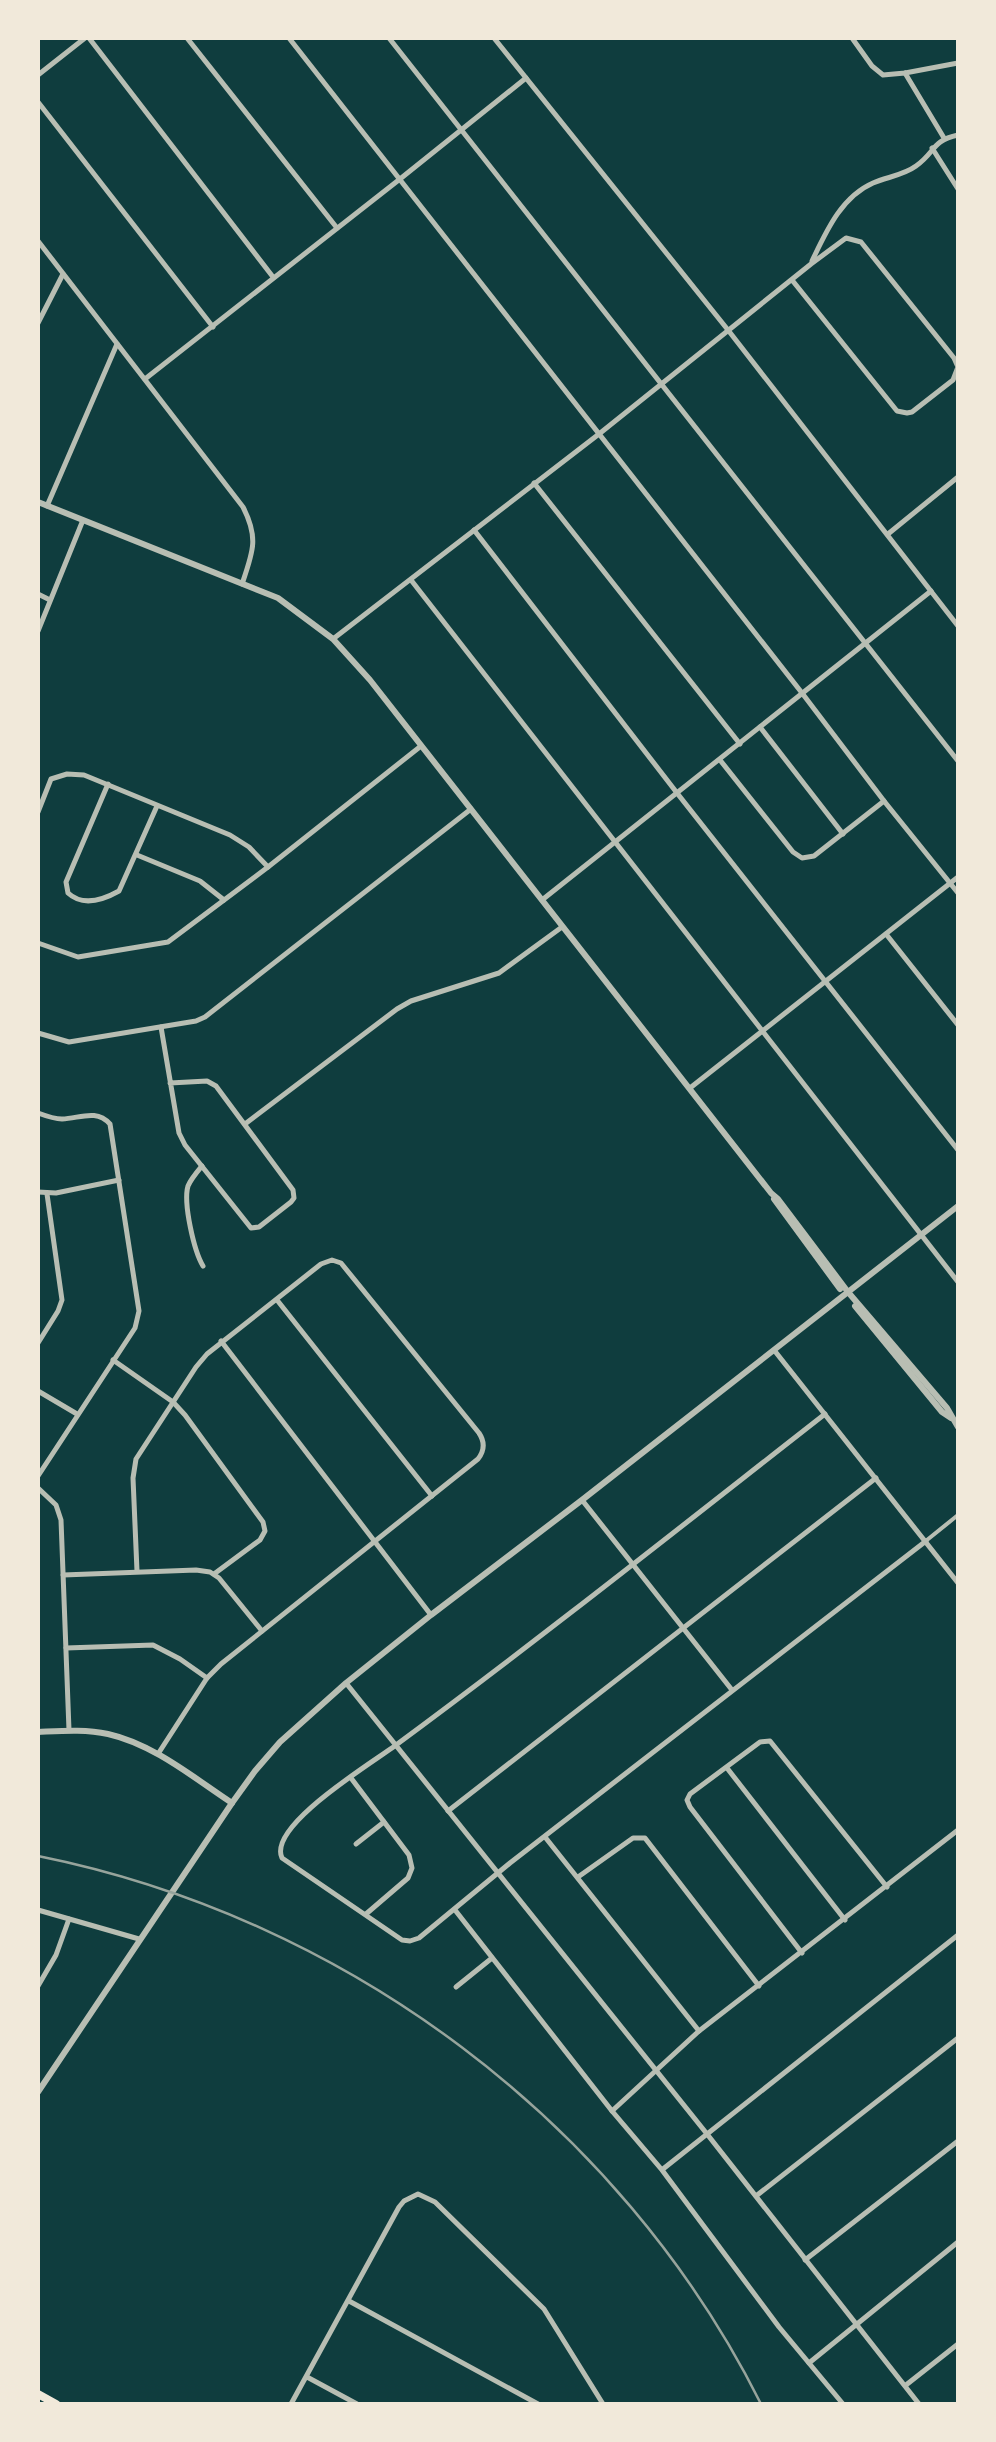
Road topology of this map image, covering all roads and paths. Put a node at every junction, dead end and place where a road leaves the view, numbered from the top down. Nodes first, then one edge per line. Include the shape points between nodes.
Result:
1 (87, 38) edge
2 (187, 38) edge
3 (290, 38) edge
4 (389, 38) edge
5 (494, 38) edge
6 (852, 38) edge
7 (958, 62) edge
8 (905, 73) junction
9 (38, 75) edge
10 (526, 78) junction
11 (38, 102) edge
12 (460, 130) junction
13 (958, 135) edge
14 (944, 138) junction
15 (932, 148) junction
16 (400, 179) junction
17 (958, 189) edge
18 (337, 228) junction
19 (38, 241) edge
20 (810, 264) junction
21 (63, 274) junction
22 (274, 278) junction
23 (792, 280) junction
24 (38, 323) edge
25 (212, 327) junction
26 (728, 330) junction
27 (117, 344) junction
28 (145, 379) junction
29 (661, 383) junction
30 (599, 434) junction
31 (956, 480) edge
32 (534, 483) junction
33 (958, 490) edge
34 (38, 502) edge
35 (47, 506) junction
36 (83, 520) junction
37 (474, 530) junction
38 (888, 534) junction
39 (411, 580) junction
40 (242, 584) junction
41 (930, 590) junction
42 (38, 594) edge
43 (50, 600) junction
44 (958, 626) edge
45 (38, 631) edge
46 (333, 639) junction
47 (865, 644) junction
48 (802, 693) junction
49 (760, 728) junction
50 (740, 744) junction
51 (421, 746) junction
52 (720, 760) junction
53 (958, 762) edge
54 (41, 779) dead end
55 (51, 779) junction
56 (108, 784) junction
57 (677, 793) junction
58 (884, 800) junction
59 (158, 805) junction
60 (471, 809) junction
61 (38, 812) edge
62 (843, 834) junction
63 (615, 841) junction
64 (136, 854) junction
65 (268, 866) junction
66 (958, 876) edge
67 (950, 883) junction
68 (958, 893) edge
69 (224, 900) junction
70 (541, 900) junction
71 (562, 928) junction
72 (886, 934) junction
73 (38, 944) edge
74 (826, 981) junction
75 (958, 1025) edge
76 (161, 1028) junction
77 (762, 1030) junction
78 (38, 1033) edge
79 (170, 1083) junction
80 (688, 1089) junction
81 (38, 1114) edge
82 (245, 1124) junction
83 (958, 1150) edge
84 (202, 1166) junction
85 (119, 1180) junction
86 (38, 1192) edge
87 (47, 1194) junction
88 (958, 1206) edge
89 (922, 1235) junction
90 (204, 1266) dead end
91 (958, 1282) edge
92 (846, 1293) junction
93 (278, 1300) junction
94 (222, 1341) junction
95 (38, 1343) edge
96 (774, 1350) junction
97 (113, 1360) junction
98 (38, 1390) edge
99 (172, 1402) junction
100 (77, 1414) junction
101 (825, 1414) junction
102 (958, 1426) edge
103 (38, 1476) edge
104 (876, 1478) junction
105 (38, 1488) edge
106 (432, 1496) junction
107 (582, 1500) junction
108 (958, 1515) edge
109 (926, 1541) junction
110 (374, 1542) junction
111 (633, 1564) junction
112 (138, 1572) junction
113 (214, 1574) junction
114 (63, 1575) junction
115 (958, 1582) edge
116 (431, 1615) junction
117 (682, 1627) junction
118 (262, 1631) junction
119 (66, 1648) junction
120 (207, 1678) junction
121 (346, 1684) junction
122 (732, 1690) junction
123 (69, 1730) junction
124 (38, 1732) edge
125 (396, 1745) junction
126 (158, 1754) junction
127 (727, 1768) junction
128 (350, 1778) junction
129 (232, 1803) junction
130 (447, 1811) junction
131 (384, 1822) junction
132 (958, 1830) edge
133 (545, 1836) junction
134 (356, 1844) dead end
135 (498, 1874) junction
136 (578, 1877) junction
137 (886, 1887) junction
138 (38, 1910) edge
139 (455, 1910) junction
140 (366, 1914) junction
141 (69, 1919) junction
142 (845, 1920) junction
143 (958, 1936) edge
144 (140, 1938) junction
145 (802, 1953) junction
146 (492, 1958) junction
147 (38, 1986) edge
148 (456, 1986) dead end
149 (759, 1986) junction
150 (699, 2032) junction
151 (958, 2038) edge
152 (656, 2070) junction
153 (38, 2092) edge
154 (612, 2111) junction
155 (707, 2134) junction
156 (958, 2141) edge
157 (662, 2170) junction
158 (755, 2196) junction
159 (958, 2242) edge
160 (804, 2260) junction
161 (349, 2301) junction
162 (856, 2323) junction
163 (958, 2344) edge
164 (809, 2363) junction
165 (307, 2376) junction
166 (905, 2386) junction
167 (38, 2394) edge
168 (56, 2404) edge
169 (291, 2404) edge
170 (357, 2404) edge
171 (538, 2404) edge
172 (603, 2404) edge
173 (843, 2404) edge
174 (919, 2404) edge

1 - 9 street
1 - 22 street
2 - 18 street
3 - 16 street
4 - 12 street
5 - 10 street
6 - 8 street via 880,73
7 - 8 street
8 - 14 street
10 - 12 street
10 - 26 street
11 - 25 street
12 - 16 street
12 - 29 street
13 - 14 street
14 - 15 street
15 - 17 street
15 - 20 street via 912,169 853,196
16 - 18 street
16 - 30 street
18 - 22 street
19 - 21 street
20 - 23 street
20 - 23 street via 846,238 861,242 954,358 956,376 912,412 897,410
21 - 24 street
21 - 27 street
22 - 25 street
23 - 26 street
25 - 28 street
26 - 29 street
26 - 38 street
27 - 28 street
27 - 35 street
28 - 40 street via 252,524 254,544
29 - 30 street
29 - 47 street
30 - 32 street
30 - 48 street
31 - 33 street
31 - 38 street
32 - 37 street
32 - 50 street
34 - 35 street
35 - 36 street
36 - 40 street
36 - 43 street
37 - 39 street
37 - 57 street
38 - 41 street
39 - 46 street
39 - 63 street
40 - 46 street via 278,598
41 - 44 street
41 - 47 street
42 - 43 street
43 - 45 street
46 - 51 street
47 - 48 street
47 - 53 street
48 - 49 street
48 - 58 street
49 - 50 street
49 - 62 street
50 - 52 street
51 - 60 street
51 - 65 street
52 - 57 street
52 - 62 street via 798,855 814,856
54 - 55 street
55 - 56 street via 84,775
55 - 61 street
56 - 59 street
56 - 64 street via 69,874 68,894 83,902 114,894
57 - 63 street
57 - 74 street
58 - 62 street
58 - 67 street
59 - 64 street
59 - 65 street via 242,842
60 - 70 street
60 - 76 street via 214,1011
63 - 70 street
63 - 77 street
64 - 69 street
65 - 69 street
66 - 67 street
67 - 68 street
67 - 72 street
69 - 73 street via 161,943 78,957
70 - 71 street
71 - 80 street
71 - 82 street via 498,973 397,1009
72 - 74 street
72 - 75 street
74 - 77 street
74 - 83 street
76 - 78 street via 69,1042
76 - 79 street
77 - 80 street
77 - 89 street
79 - 82 street via 212,1082
79 - 84 street via 179,1133
80 - 92 street
81 - 85 street via 106,1119
82 - 84 street via 293,1190 291,1202 251,1228
84 - 90 street via 187,1200
85 - 87 street
85 - 97 street via 139,1316
86 - 87 street
87 - 95 street via 62,1300
88 - 89 street
89 - 91 street
89 - 92 street
92 - 96 street
92 - 102 street
93 - 94 street
93 - 106 street
93 - 106 street via 321,1264 341,1263 478,1433 481,1454
94 - 99 street
94 - 110 street
96 - 101 street
96 - 107 street
97 - 99 street
97 - 100 street
98 - 100 street
99 - 112 street via 134,1465
99 - 113 street via 265,1527 260,1540
100 - 103 street
101 - 104 street
101 - 111 street
104 - 109 street
104 - 117 street
105 - 114 street via 59,1512
106 - 110 street
107 - 111 street
107 - 116 street
108 - 109 street
109 - 115 street
109 - 122 street
110 - 116 street
110 - 118 street
111 - 117 street
111 - 125 street
112 - 113 street
112 - 114 street
113 - 118 street
114 - 119 street
116 - 121 street
117 - 122 street
117 - 130 street
118 - 120 street
119 - 120 street via 153,1644
119 - 123 street
120 - 126 street
121 - 125 street
121 - 129 street via 280,1742
122 - 133 street
123 - 124 street
123 - 126 street via 112,1734
125 - 128 street
125 - 130 street
126 - 129 street
127 - 137 street via 760,1742 772,1742
127 - 142 street
127 - 145 street via 690,1794 688,1803
128 - 131 street
128 - 140 street via 306,1812 278,1850 287,1864
129 - 144 street
130 - 135 street
131 - 134 street
131 - 140 street via 412,1870
132 - 137 street
133 - 135 street
133 - 136 street
135 - 139 street
135 - 152 street
136 - 149 street via 633,1838 645,1838
136 - 150 street
137 - 142 street
138 - 141 street
139 - 140 street via 410,1942
139 - 146 street
141 - 144 street
141 - 147 street
142 - 145 street
143 - 155 street
144 - 153 street
145 - 149 street
146 - 148 street
146 - 154 street
149 - 150 street
150 - 152 street
151 - 158 street
152 - 154 street
152 - 155 street
154 - 157 street
155 - 157 street
155 - 158 street
156 - 160 street
157 - 164 street
158 - 160 street
159 - 162 street
160 - 162 street
161 - 165 street
161 - 171 street
161 - 172 street via 399,2207 410,2196 424,2195 544,2309
162 - 164 street
162 - 166 street
163 - 166 street
164 - 173 street
165 - 169 street
165 - 170 street
166 - 174 street
167 - 168 main road

